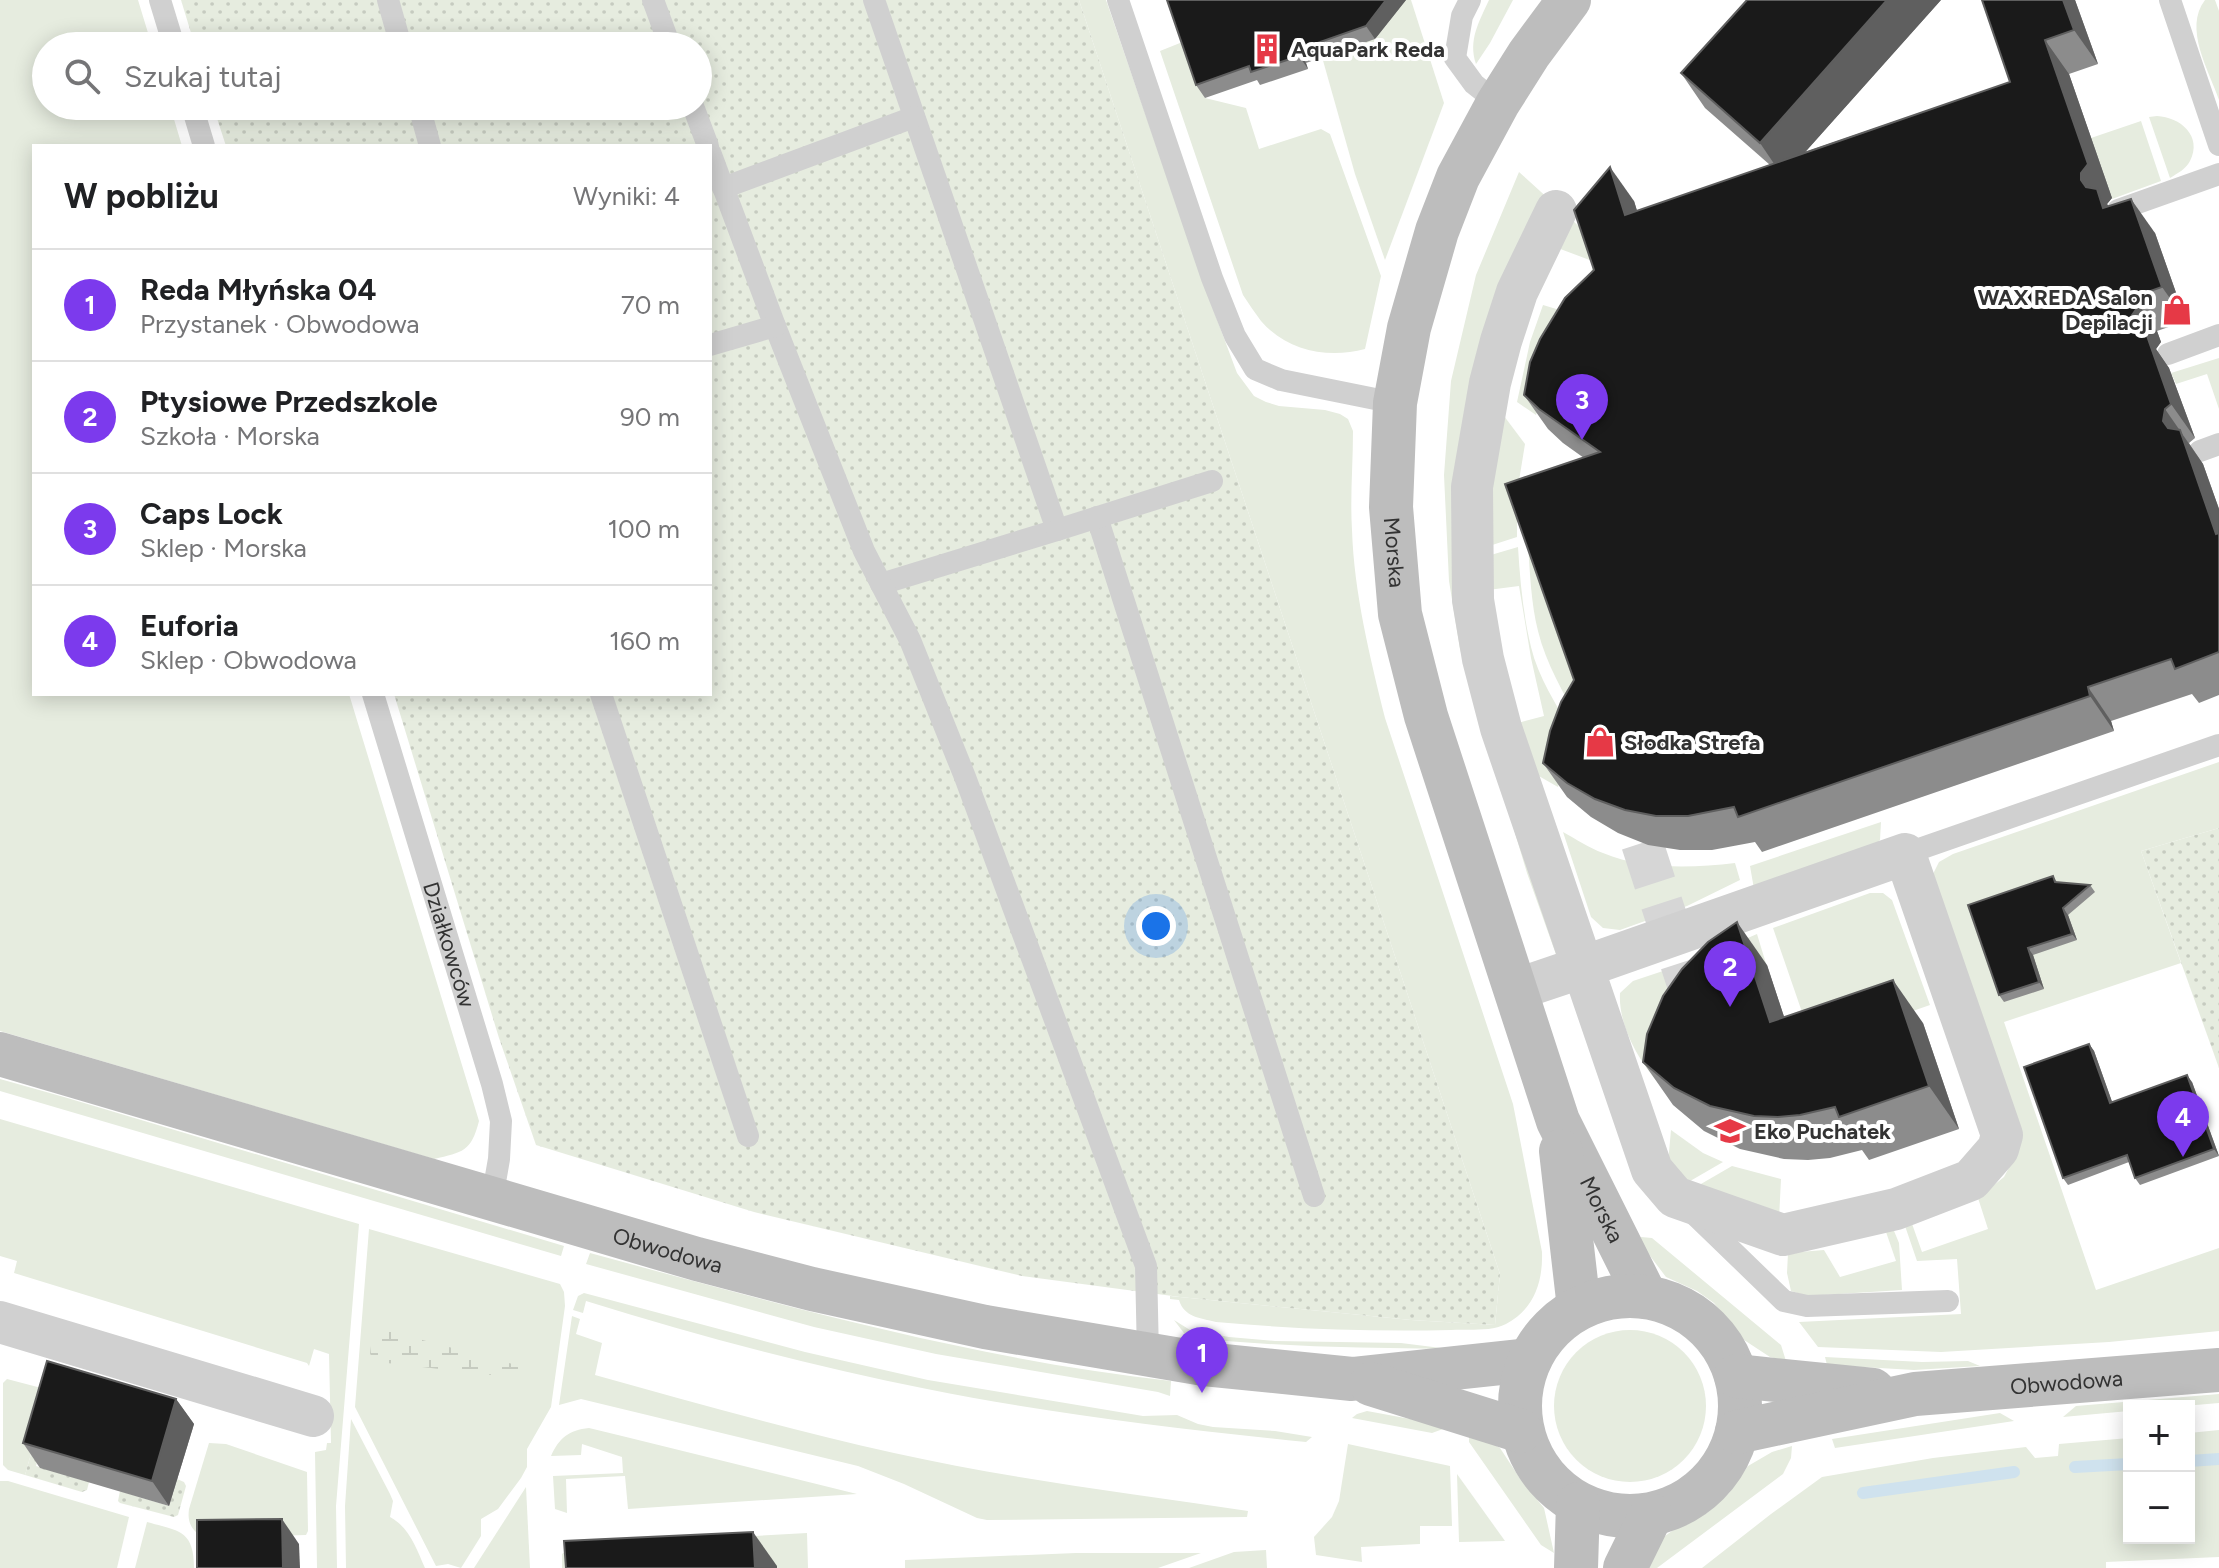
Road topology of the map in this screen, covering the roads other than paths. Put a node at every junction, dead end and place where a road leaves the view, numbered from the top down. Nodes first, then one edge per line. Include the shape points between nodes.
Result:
1 (160, 0) edge
2 (388, 0) edge
3 (653, 0) edge
4 (874, 0) edge
5 (1118, 0) edge
6 (1470, 0) edge
7 (1569, 0) edge
8 (2170, 0) edge
9 (170, 32) edge
10 (397, 32) edge
11 (665, 32) edge
12 (1498, 103) junction
13 (914, 117) junction
14 (196, 120) edge
15 (423, 120) edge
16 (698, 120) edge
17 (203, 144) edge
18 (429, 144) edge
19 (707, 144) edge
20 (2219, 145) edge
21 (712, 158) edge
22 (2219, 174) edge
23 (723, 188) junction
24 (2118, 210) edge
25 (1556, 211) dead end
26 (775, 326) junction
27 (2219, 335) edge
28 (712, 344) edge
29 (2168, 354) dead end
30 (1395, 403) junction
31 (1212, 481) dead end
32 (1097, 517) junction
33 (1057, 530) junction
34 (881, 584) junction
35 (374, 696) edge
36 (602, 696) edge
37 (2219, 745) edge
38 (1905, 854) junction
39 (1583, 967) junction
40 (1515, 990) junction
41 (0, 1054) edge
42 (1558, 1121) junction
43 (748, 1136) dead end
44 (1314, 1196) dead end
45 (1675, 1197) junction
46 (492, 1199) junction
47 (1646, 1297) junction
48 (1948, 1301) dead end
49 (1579, 1308) junction
50 (0, 1322) edge
51 (1148, 1355) junction
52 (1529, 1360) junction
53 (2219, 1370) edge
54 (1736, 1376) junction
55 (1352, 1379) junction
56 (1915, 1394) junction
57 (313, 1416) dead end
58 (1521, 1431) junction
59 (1737, 1432) junction
60 (1578, 1504) junction
61 (1651, 1515) junction
62 (1576, 1568) edge
63 (1625, 1568) edge

1 - 9 lane
2 - 10 lane
3 - 11 lane
4 - 13 lane
5 - 30 lane via 1212,278 1255,369 1281,380
6 - 12 lane via 1455,58 1474,84
7 - 12 main road, Morska
8 - 20 lane
12 - 30 main road, Morska via 1458,177 1437,231 1409,328
13 - 23 lane
13 - 33 lane
14 - 17 lane
15 - 18 lane
16 - 19 lane
21 - 23 lane
22 - 24 lane
23 - 26 lane
25 - 39 street via 1517,292 1490,383 1472,487 1473,600 1501,728
26 - 28 lane
26 - 34 lane
27 - 29 lane
30 - 40 main road, Morska via 1391,507 1400,614 1426,716
31 - 32 lane
32 - 33 lane
32 - 44 lane
33 - 34 lane
34 - 51 lane via 910,640 965,777 1146,1266
35 - 46 lane, Działkowców via 501,1121
36 - 43 lane
37 - 38 lane
38 - 39 street
38 - 45 street via 2002,1135 1998,1149 1971,1180 1896,1209 1783,1235
39 - 40 street
39 - 45 street via 1652,1170
40 - 42 main road, Morska
41 - 46 main road, Obwodowa
42 - 47 main road, Morska
42 - 49 main road, Morska
45 - 48 lane via 1784,1301 1807,1306
46 - 51 main road, Obwodowa via 812,1289
47 - 49 main road via 1612,1297
47 - 54 main road via 1686,1311 1717,1339
49 - 52 main road via 1559,1321
50 - 57 street
51 - 55 main road, Obwodowa
52 - 55 main road, Obwodowa
52 - 58 main road via 1519,1395
53 - 56 main road, Obwodowa
54 - 56 main road, Obwodowa
54 - 59 main road
55 - 58 main road, Obwodowa
56 - 59 main road, Obwodowa
58 - 60 main road via 1541,1473
59 - 61 main road via 1720,1470 1690,1499
60 - 61 main road via 1613,1516
60 - 62 main road
61 - 63 main road

